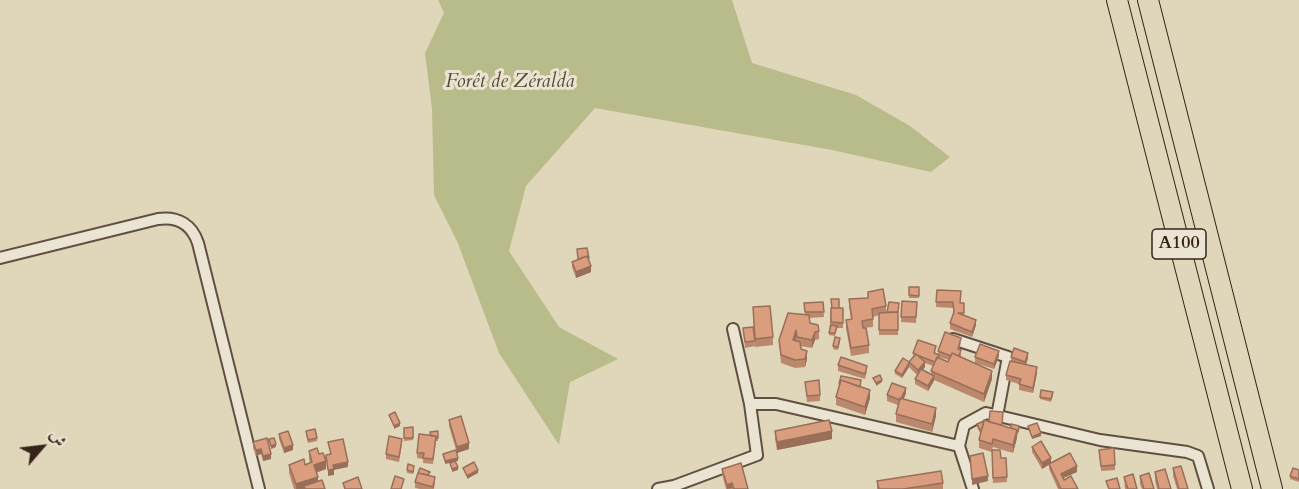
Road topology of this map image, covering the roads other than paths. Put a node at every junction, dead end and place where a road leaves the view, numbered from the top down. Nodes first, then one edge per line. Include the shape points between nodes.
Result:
1 (1117, 0) edge
2 (1148, 0) edge
3 (0, 258) edge
4 (733, 329) dead end
5 (953, 339) edge
6 (750, 404) junction
7 (997, 416) junction
8 (959, 446) junction
9 (259, 489) edge
10 (658, 489) edge
11 (973, 489) edge
12 (1208, 489) edge
13 (1242, 489) edge
14 (1272, 489) edge

1 - 13 highway, A100
2 - 14 highway, A100 / A100
3 - 9 street via 164,218 188,226 198,243
4 - 6 street
5 - 7 street via 1008,357
6 - 8 street via 776,405
6 - 10 street via 757,455
7 - 8 street via 986,413 964,425
7 - 12 street via 1100,440 1187,452 1198,456
8 - 11 street

